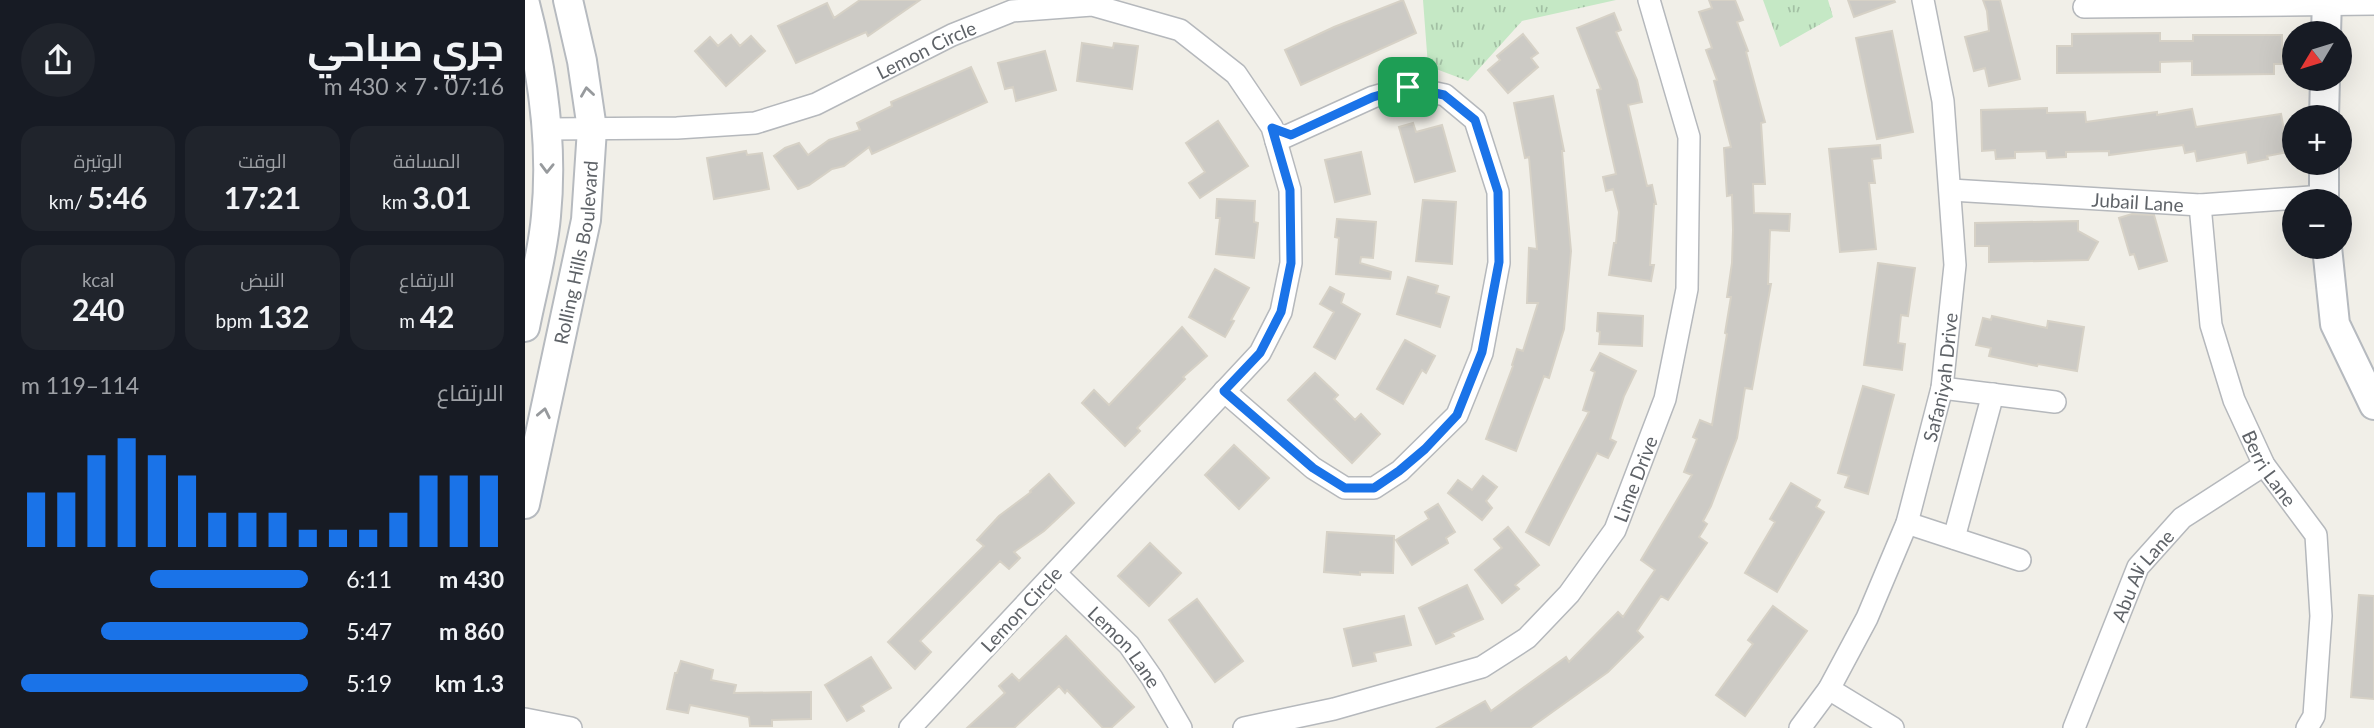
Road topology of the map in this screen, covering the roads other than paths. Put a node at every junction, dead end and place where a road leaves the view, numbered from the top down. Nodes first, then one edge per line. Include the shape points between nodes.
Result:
1 (568, 0) edge
2 (1649, 0) edge
3 (1923, 0) edge
4 (2327, 2) edge
5 (2144, 3) edge
6 (525, 4) edge
7 (2374, 4) edge
8 (2084, 7) dead end
9 (2326, 21) edge
10 (548, 129) junction
11 (592, 129) junction
12 (1280, 135) junction
13 (1951, 190) junction
14 (2282, 201) edge
15 (2200, 205) junction
16 (2328, 259) edge
17 (525, 327) edge
18 (1942, 388) junction
19 (1224, 391) junction
20 (1993, 394) junction
21 (2055, 402) dead end
22 (2374, 405) edge
23 (2264, 465) junction
24 (525, 504) edge
25 (1907, 523) junction
26 (1954, 538) junction
27 (2020, 560) dead end
28 (1055, 573) junction
29 (1829, 689) junction
30 (525, 719) edge
31 (1335, 719) edge
32 (571, 728) edge
33 (911, 728) edge
34 (1181, 728) edge
35 (1244, 728) edge
36 (1800, 728) edge
37 (1893, 728) edge
38 (2074, 728) edge
39 (2307, 728) edge

11 -> 1 main road, Rolling Hills Boulevard
2 - 31 street, Lime Drive via 1689,137 1687,289 1665,399 1615,530 1569,594 1527,638 1482,667
3 - 13 street, Safaniyah Drive via 1943,101
4 - 5 street
4 - 7 street
4 - 9 main road
5 - 8 street
6 - 10 main road, Rolling Hills Boulevard
10 - 11 street, Lemon Circle
10 -> 17 main road, Rolling Hills Boulevard via 546,217
11 - 12 street, Lemon Circle via 755,123 816,104 952,35 1012,11 1092,5 1179,30 1236,74
24 -> 11 main road, Rolling Hills Boulevard via 586,220
12 - 19 street, Lemon Circle via 1290,190 1291,263 1281,312 1260,353
12 - 19 street via 1408,87 1444,95 1475,120 1498,192 1499,262 1482,352 1457,415 1408,463 1374,488 1345,488 1313,468
13 - 15 street, Jubail Lane
13 - 18 street, Safaniyah Drive via 1955,265
14 - 15 street, Jubail Lane
15 - 23 street, Berri Lane via 2211,325 2234,400
16 - 22 main road via 2335,324
18 - 20 street
18 - 25 street, Safaniyah Drive
19 - 28 street, Lemon Circle
20 - 21 street
20 - 26 street
23 - 38 street, Abu Ali Lane via 2182,518 2138,567
23 - 39 street, Berri Lane via 2316,535 2321,616 2313,716
25 - 26 street
25 - 29 street, Safaniyah Drive via 1867,618
26 - 27 street
28 - 33 street, Lemon Circle
28 - 34 street, Lemon Lane via 1129,645
29 - 36 street, Safaniyah Drive
29 - 37 street
30 - 32 street
31 - 35 street, Lime Drive

